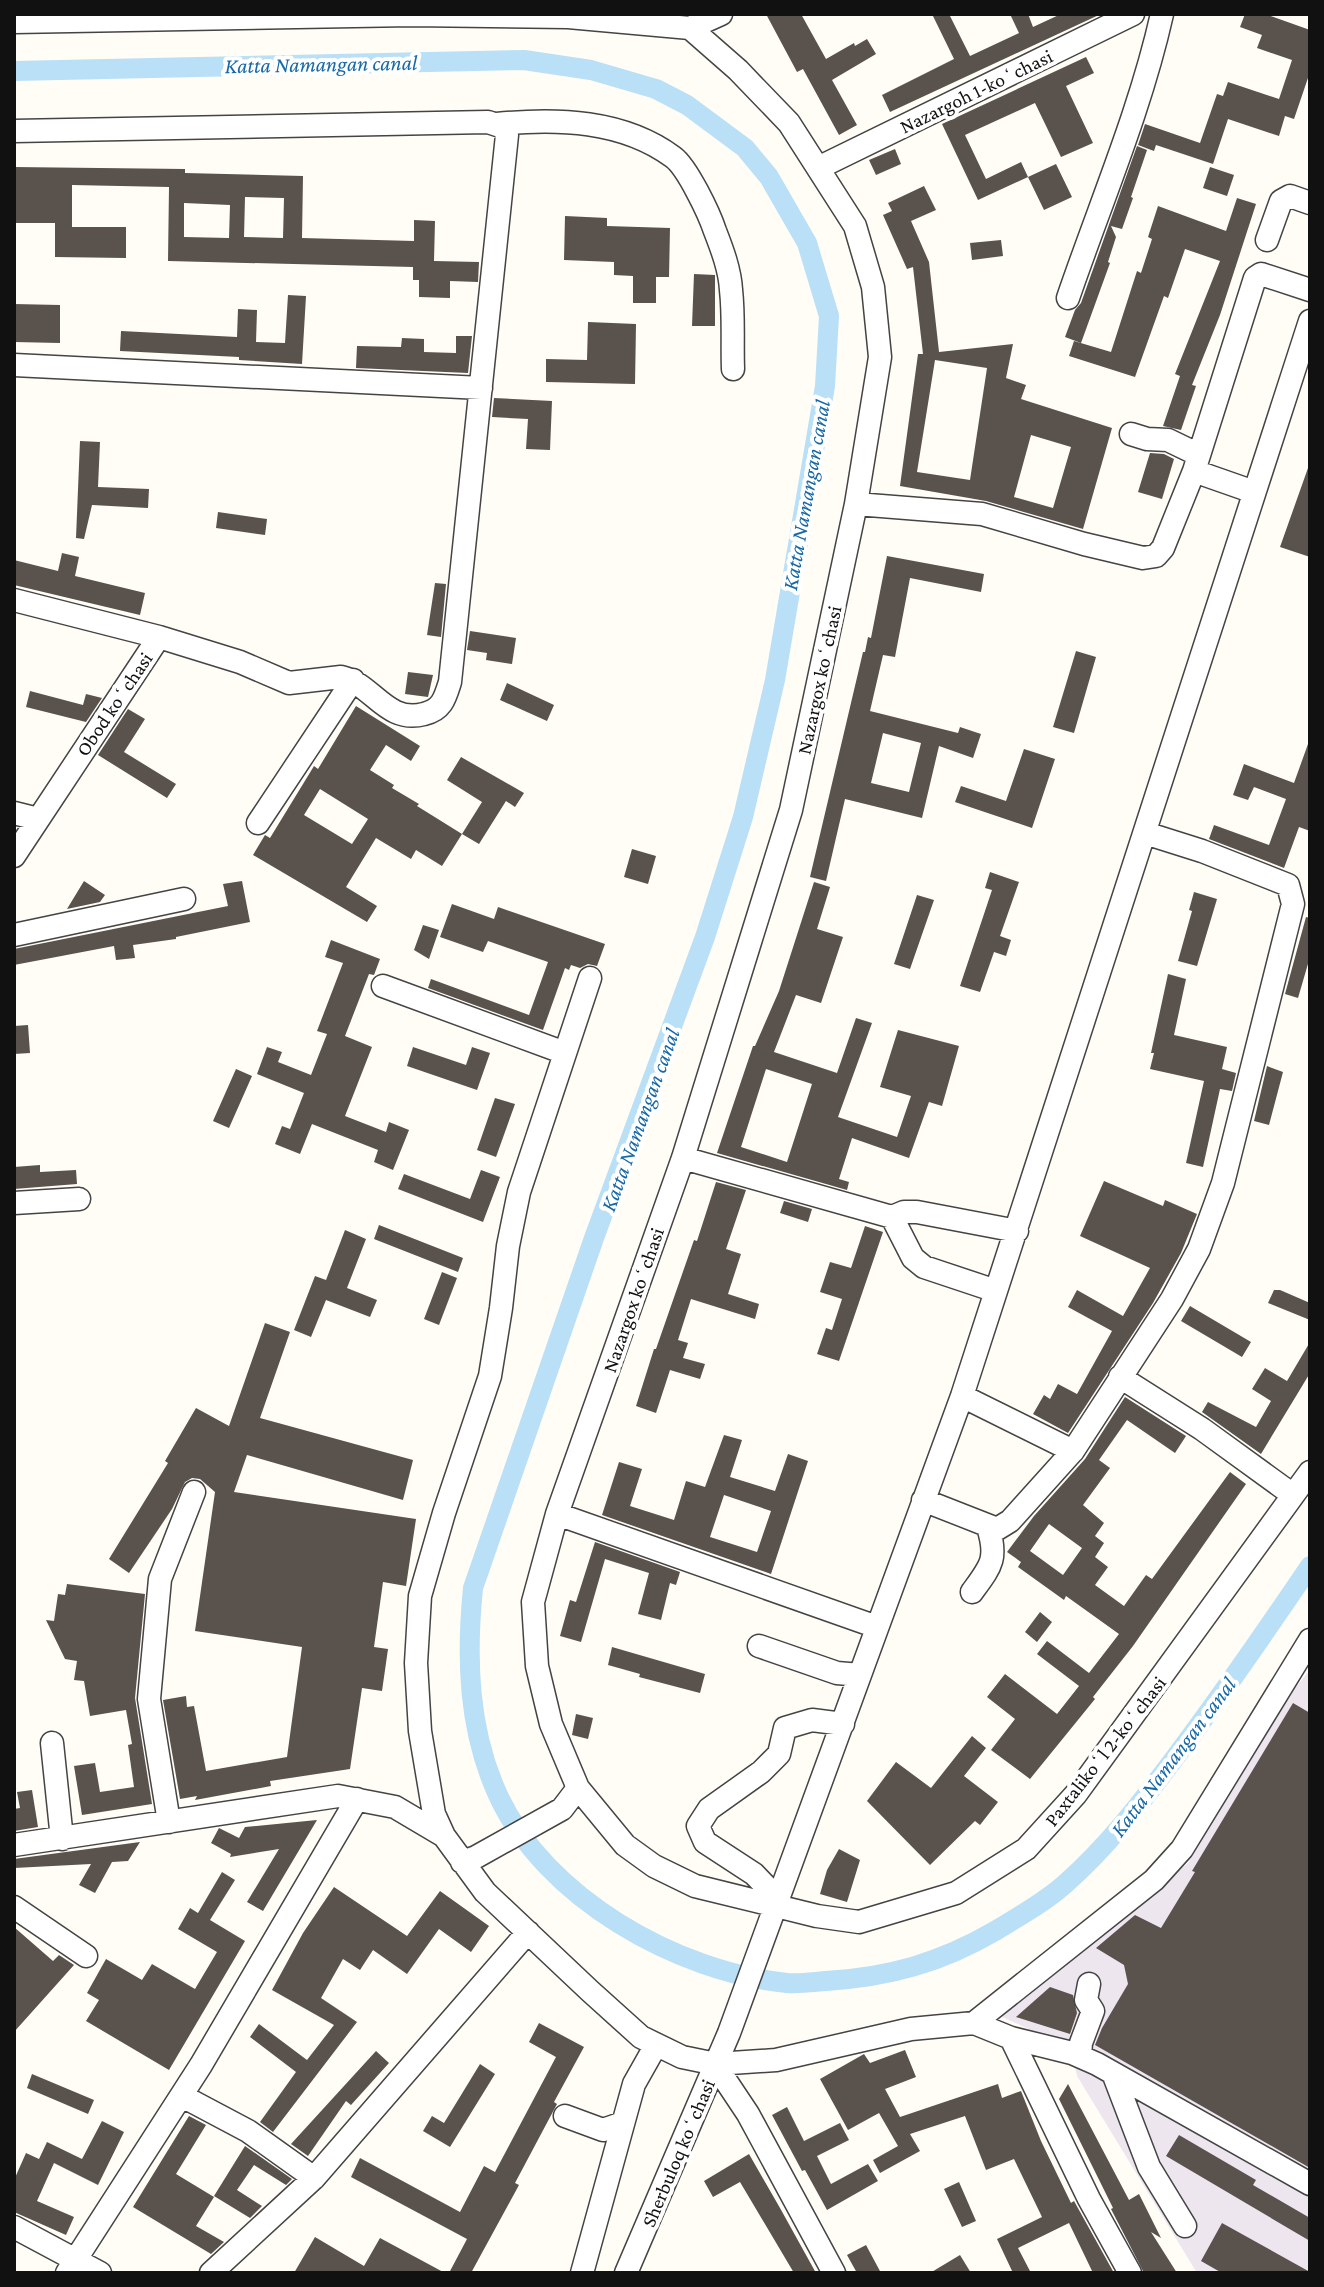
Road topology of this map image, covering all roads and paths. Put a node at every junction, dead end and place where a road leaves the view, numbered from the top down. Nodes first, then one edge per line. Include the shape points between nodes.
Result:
1 (721, 14) edge
2 (1133, 14) edge
3 (1162, 14) edge
4 (568, 16) edge
5 (14, 22) edge
6 (690, 28) junction
7 (497, 124) junction
8 (14, 131) edge
9 (818, 168) junction
10 (1310, 203) edge
11 (1267, 240) dead end
12 (1310, 290) edge
13 (1068, 298) dead end
14 (1310, 321) edge
15 (14, 365) edge
16 (733, 369) dead end
17 (481, 388) junction
18 (1131, 434) dead end
19 (1196, 463) junction
20 (1254, 492) junction
21 (856, 504) junction
22 (14, 600) edge
23 (159, 637) junction
24 (353, 680) junction
25 (14, 813) edge
26 (38, 819) junction
27 (258, 823) dead end
28 (1145, 833) junction
29 (14, 856) edge
30 (184, 899) dead end
31 (14, 935) edge
32 (590, 978) dead end
33 (383, 986) dead end
34 (565, 1053) junction
35 (683, 1158) junction
36 (79, 1199) dead end
37 (14, 1203) edge
38 (892, 1217) junction
39 (1017, 1231) junction
40 (996, 1291) junction
41 (1120, 1377) junction
42 (962, 1396) junction
43 (1073, 1451) junction
44 (1310, 1472) edge
45 (194, 1492) dead end
46 (1293, 1495) junction
47 (923, 1500) junction
48 (557, 1514) junction
49 (988, 1527) junction
50 (972, 1592) dead end
51 (877, 1627) junction
52 (1310, 1640) edge
53 (759, 1646) dead end
54 (860, 1675) junction
55 (843, 1724) junction
56 (52, 1743) dead end
57 (578, 1788) junction
58 (357, 1799) junction
59 (169, 1822) junction
60 (444, 1836) junction
61 (62, 1839) junction
62 (14, 1845) edge
63 (469, 1860) junction
64 (778, 1903) junction
65 (14, 1907) edge
66 (528, 1932) junction
67 (86, 1956) dead end
68 (1089, 1984) dead end
69 (974, 2023) junction
70 (1011, 2038) junction
71 (656, 2045) junction
72 (1080, 2056) junction
73 (716, 2065) junction
74 (1113, 2073) junction
75 (182, 2096) junction
76 (565, 2116) dead end
77 (623, 2123) junction
78 (314, 2178) junction
79 (1310, 2184) edge
80 (1185, 2226) dead end
81 (14, 2227) edge
82 (71, 2266) edge
83 (100, 2273) edge
84 (211, 2273) edge
85 (582, 2273) edge
86 (626, 2273) edge
87 (834, 2273) edge
88 (1130, 2273) edge

1 - 6 street
2 - 9 street, Nazargoh 1-koʻchasi
3 - 13 street via 1120,155
4 - 5 street
4 - 6 street
6 - 9 street, Nazargox koʻchasi via 789,123
7 - 8 street
7 - 16 street via 535,120 604,125 676,159 708,211 721,247 731,287
7 - 17 street via 507,135
9 - 21 street, Nazargox koʻchasi via 855,226 873,287 880,357
10 - 11 street via 1290,196 1281,201
12 - 19 street via 1261,274 1255,278
14 - 20 street, Sherbuloq koʻchasi
15 - 17 street
17 - 24 street via 450,682 443,703 420,715 391,712
18 - 19 street via 1168,440
19 - 20 street
19 - 21 street via 1163,548 1156,556 1143,558 982,514
20 - 28 street, Sherbuloq koʻchasi
21 - 35 street, Nazargox koʻchasi via 791,810
22 - 23 street, Obod koʻchasi
23 - 24 street via 289,683
23 - 26 street, Obod koʻchasi
24 - 27 street
25 - 26 street
26 - 29 street, Obod koʻchasi
28 - 39 street, Sherbuloq koʻchasi
28 - 41 street via 1288,885 1293,904 1223,1183 1199,1249
30 - 31 street
32 - 34 street
33 - 34 street
34 - 60 street via 519,1192 490,1376 420,1596 420,1731 434,1814
35 - 38 street
35 - 48 street, Nazargox koʻchasi
36 - 37 street
38 - 39 street via 917,1212
38 - 40 street via 913,1258 924,1267
39 - 40 street, Sherbuloq koʻchasi
40 - 42 street, Sherbuloq koʻchasi
41 - 43 street
41 - 46 street
42 - 43 street
42 - 47 street, Sherbuloq koʻchasi
43 - 49 street via 1010,1521 997,1529
44 - 46 street, Paxtalikoʻl 2-koʻchasi
45 - 59 street via 160,1579 149,1699
46 - 64 street, Paxtalikoʻl 2-koʻchasi via 1076,1794 1026,1849 956,1893 859,1922
47 - 49 street
47 - 51 street, Sherbuloq koʻchasi
48 - 51 street
48 - 57 street, Nazargox koʻchasi via 533,1602 537,1666 551,1724
49 - 50 street via 994,1551 990,1567
51 - 54 street, Sherbuloq koʻchasi
52 - 69 street via 1182,1849 1154,1880
53 - 54 street via 837,1673
54 - 55 street, Sherbuloq koʻchasi
55 - 64 street, Sherbuloq koʻchasi
55 - 64 street via 812,1720 785,1728 779,1754 709,1809 698,1826 705,1842 754,1874
56 - 61 street
57 - 63 street via 562,1809
57 - 64 street, Nazargox koʻchasi via 625,1845 654,1866 695,1886
58 - 59 street via 338,1796
58 - 60 street via 395,1807
58 - 75 street
59 - 61 street
60 - 63 street
61 - 62 street
63 - 66 street via 485,1892
64 - 73 street, Sherbuloq koʻchasi
65 - 67 street
66 - 71 street
66 - 78 street
68 - 72 street via 1086,2000 1093,2011
69 - 70 street
69 - 73 street via 911,2029 776,2060
70 - 72 street
70 - 88 street
71 - 73 street
71 - 77 street via 634,2084
72 - 74 street
73 - 86 street, Sherbuloq koʻchasi
73 - 87 street
74 - 79 street
74 - 80 street via 1149,2167
75 - 78 street via 248,2131
75 - 82 street
76 - 77 street via 603,2130
77 - 85 street
78 - 84 street
81 - 82 street
82 - 83 street

